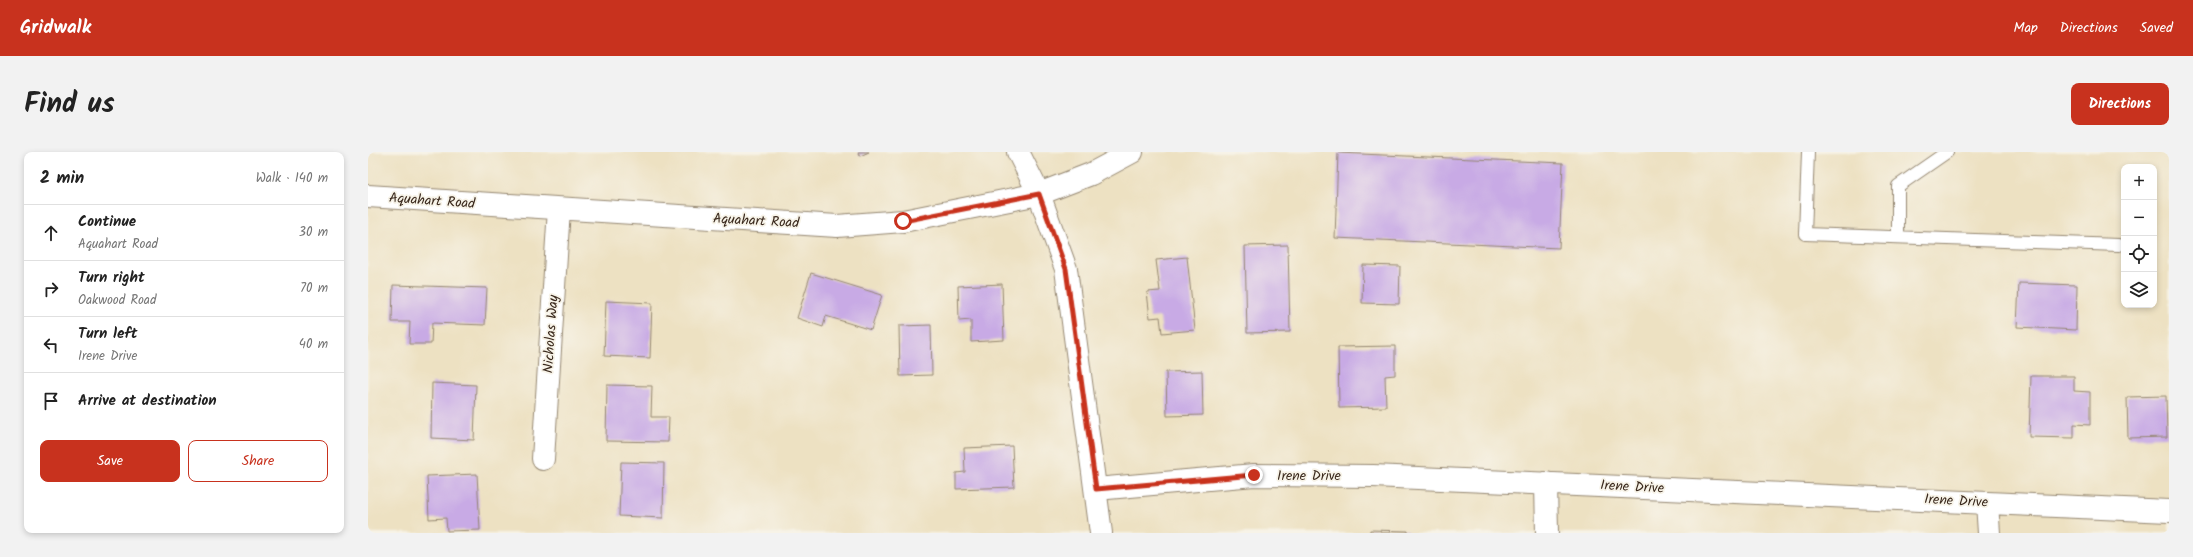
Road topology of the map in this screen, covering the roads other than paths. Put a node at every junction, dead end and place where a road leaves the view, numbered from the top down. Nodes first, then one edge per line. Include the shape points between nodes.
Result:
1 (1018, 152) edge
2 (1132, 152) edge
3 (1808, 152) edge
4 (1947, 152) edge
5 (1039, 194) junction
6 (368, 196) edge
7 (560, 209) junction
8 (1898, 237) junction
9 (2119, 245) dead end
10 (543, 459) dead end
11 (1546, 483) junction
12 (1096, 489) junction
13 (1987, 503) junction
14 (2169, 511) edge
15 (1101, 533) edge
16 (1547, 533) edge
17 (1989, 533) edge

1 - 5 street
2 - 5 street, Aquahart Road via 1091,174
3 - 8 lane via 1805,234
4 - 8 lane via 1898,186
5 - 7 street, Aquahart Road via 903,221 837,226
5 - 12 street via 1066,269
6 - 7 street, Aquahart Road
7 - 10 street, Nicholas Way
8 - 9 lane
11 - 12 street, Irene Drive via 1373,476 1254,475
11 - 13 street, Irene Drive
11 - 16 street
12 - 15 street
13 - 14 street, Irene Drive
13 - 17 street

